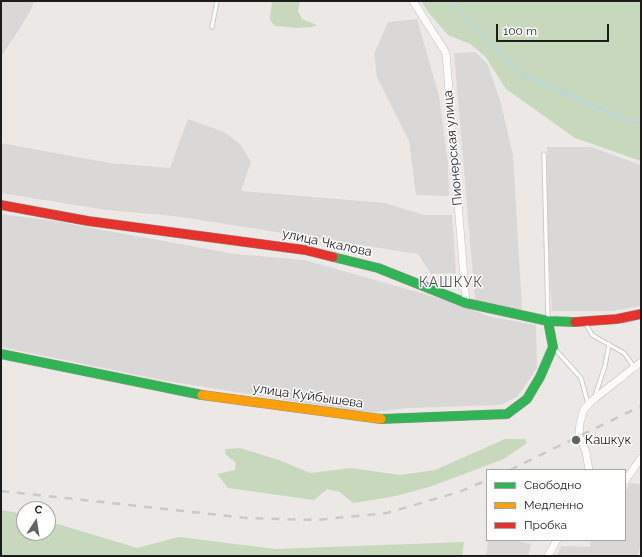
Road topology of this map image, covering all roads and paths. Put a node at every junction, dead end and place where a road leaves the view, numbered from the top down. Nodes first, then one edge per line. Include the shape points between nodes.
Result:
1 (217, 1) edge
2 (413, 1) edge
3 (212, 27) dead end
4 (544, 154) dead end
5 (1, 205) edge
6 (466, 303) junction
7 (641, 314) edge
8 (548, 321) junction
9 (584, 322) junction
10 (609, 344) junction
11 (553, 347) junction
12 (1, 354) edge
13 (641, 362) edge
14 (634, 367) junction
15 (594, 399) junction
16 (588, 404) junction
17 (641, 458) edge
18 (589, 469) edge
19 (626, 480) edge
20 (556, 541) edge
21 (548, 556) edge

1 - 3 lane
2 - 6 street, Пионерская улица via 446,53
4 - 8 lane
5 - 6 street, улица Чкалова via 88,221 305,250 378,268
6 - 8 street, улица Чкалова
7 - 9 street, улица Чкалова
8 - 9 street, улица Чкалова
8 - 11 street
9 - 10 lane via 592,335
10 - 14 lane via 624,353
10 - 15 lane
11 - 12 street, улица Куйбышева via 540,377 527,398 507,414 380,420 182,392
11 - 16 lane via 581,378
13 - 14 street
14 - 15 street
15 - 16 street
16 - 18 street via 581,415 579,431
17 - 19 street
20 - 21 street

